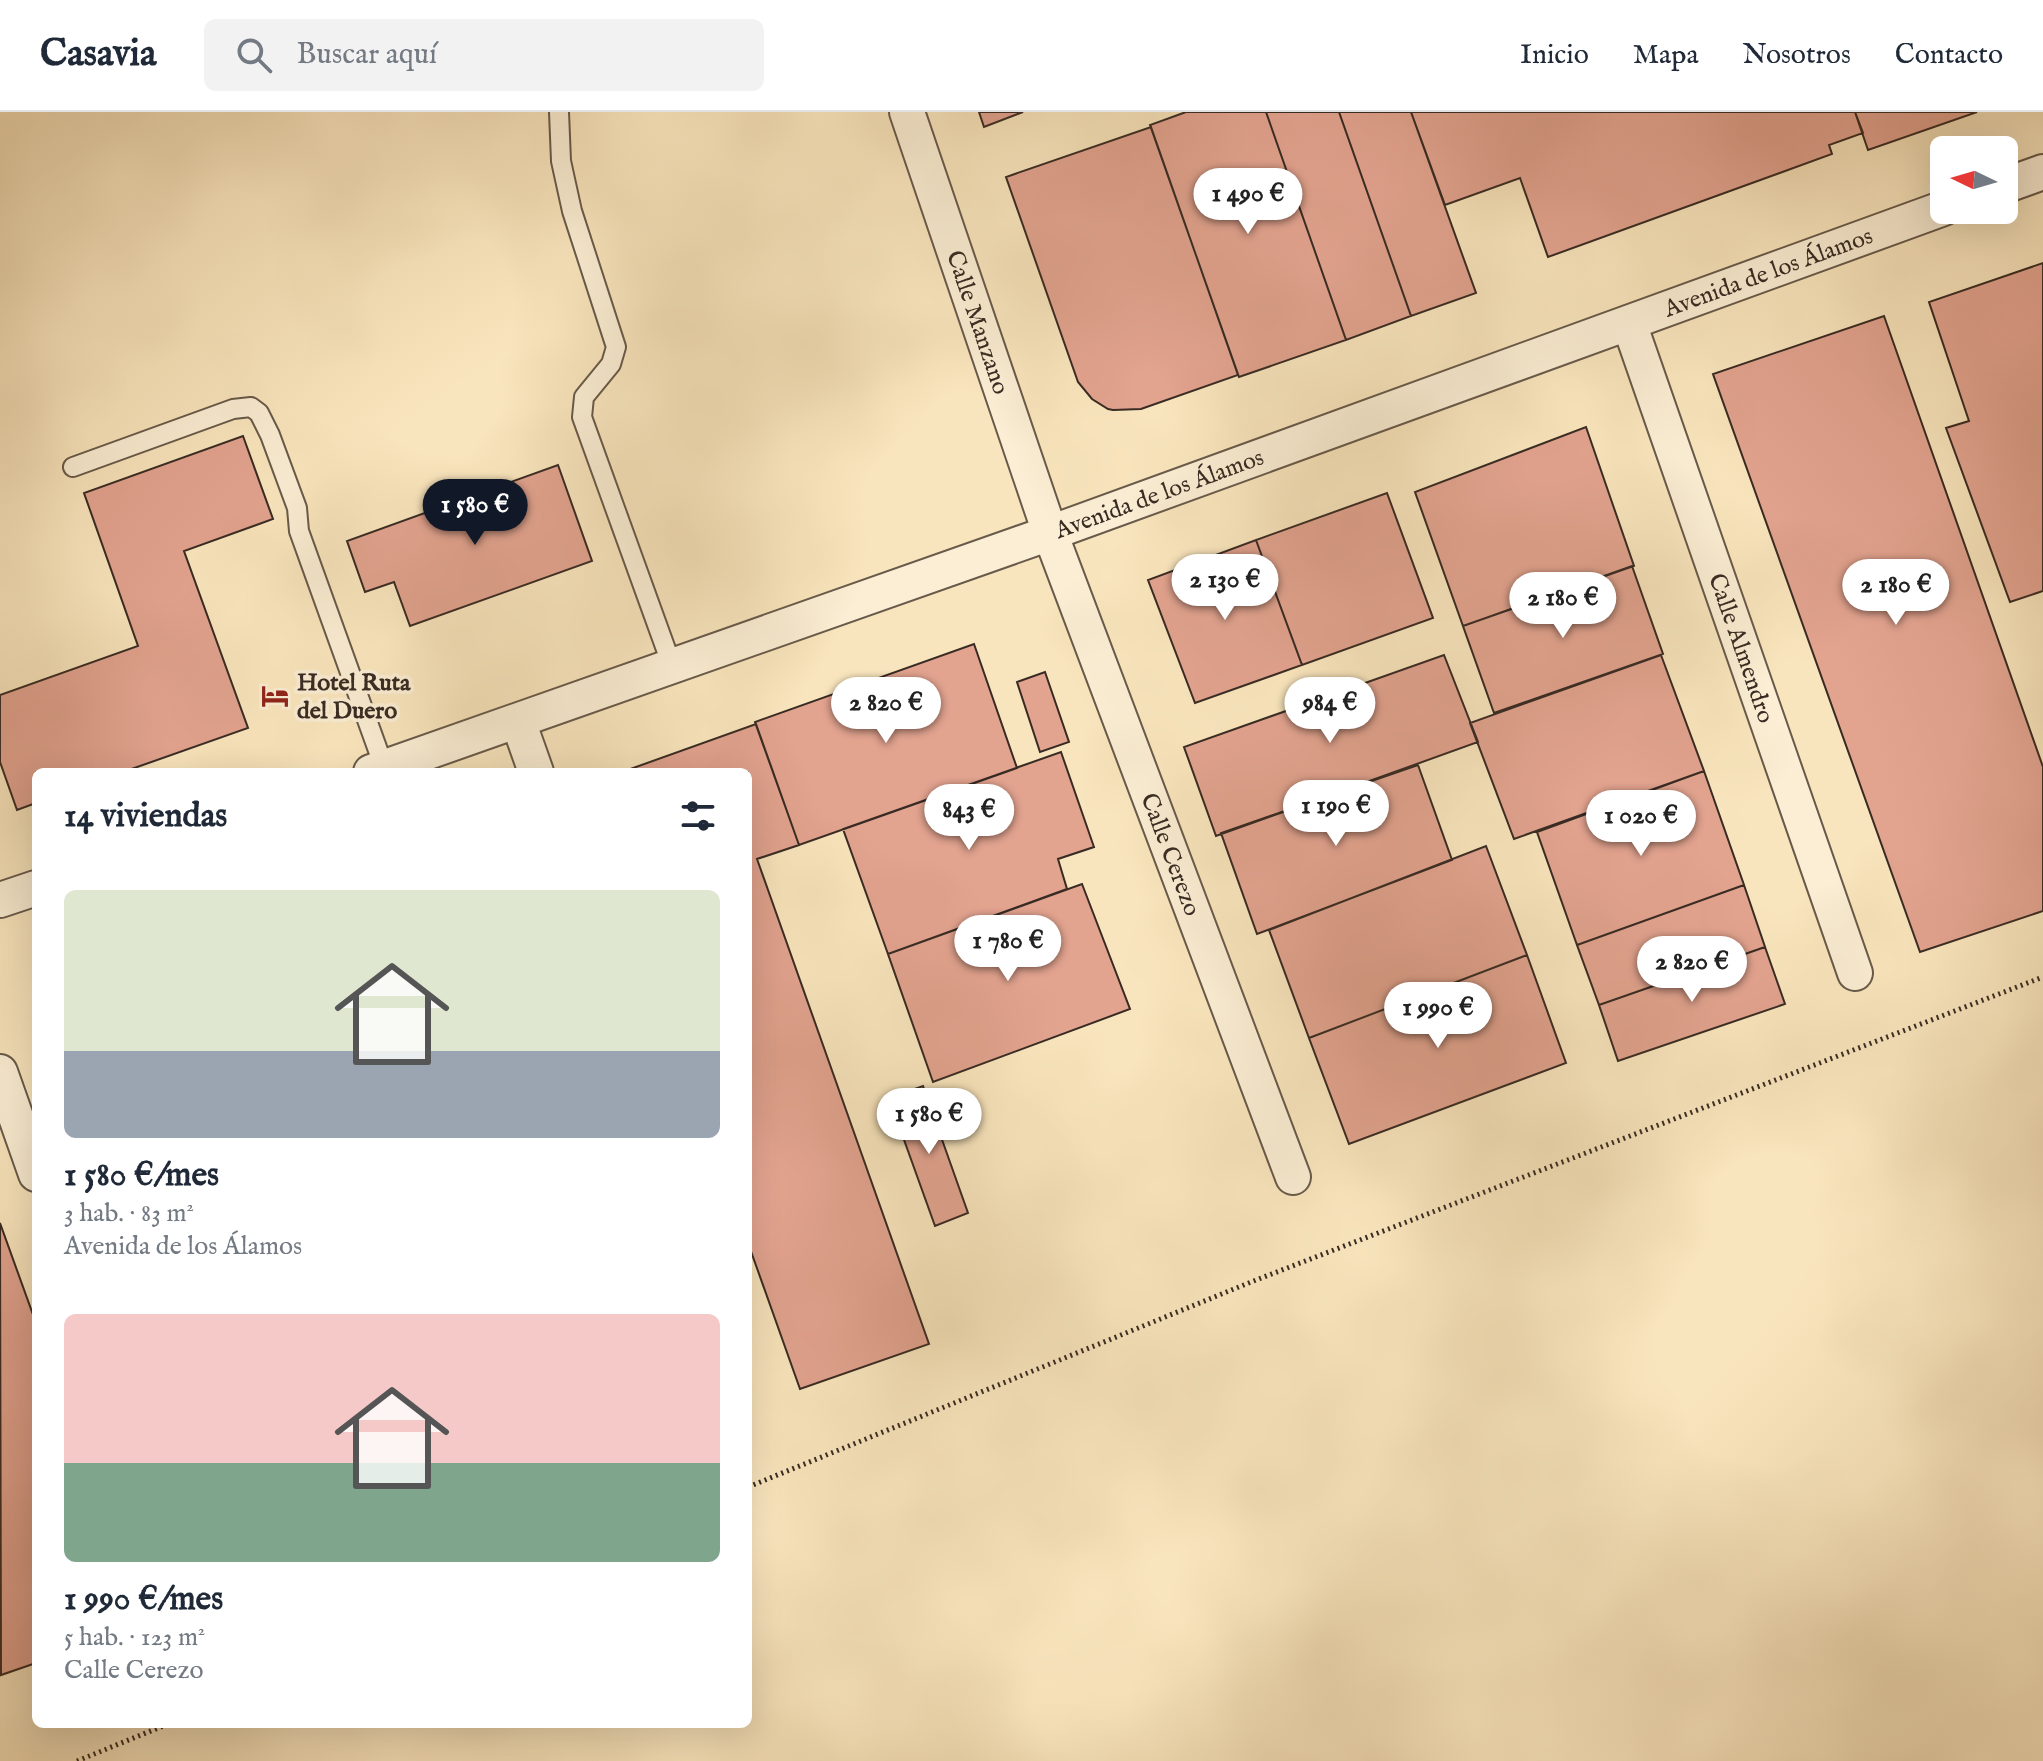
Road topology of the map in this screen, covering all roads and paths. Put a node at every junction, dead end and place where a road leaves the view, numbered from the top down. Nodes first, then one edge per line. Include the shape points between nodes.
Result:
1 (559, 112) edge
2 (907, 112) edge
3 (2043, 172) edge
4 (2018, 181) edge
5 (1930, 213) edge
6 (1629, 323) junction
7 (73, 467) dead end
8 (1050, 533) junction
9 (672, 666) junction
10 (518, 721) junction
11 (377, 768) edge
12 (384, 768) edge
13 (535, 768) edge
14 (32, 889) edge
15 (0, 900) edge
16 (1855, 973) dead end
17 (2043, 977) edge
18 (0, 1072) edge
19 (32, 1163) edge
20 (1293, 1177) dead end
21 (752, 1485) edge
22 (158, 1728) edge
23 (77, 1761) edge

1 - 9 lane via 561,161 572,211 616,347 611,364 584,397 582,417
2 - 8 street, Calle Manzano
3 - 4 street
5 - 6 street, Avenida de los Álamos
6 - 8 street, Avenida de los Álamos
6 - 16 street, Calle Almendro
7 - 11 lane via 233,409 251,407 259,413 297,508 299,531
8 - 9 street, Avenida de los Álamos
8 - 20 street, Calle Cerezo
9 - 10 street, Avenida de los Álamos
10 - 12 street, Avenida de los Álamos
10 - 13 street
14 - 15 street
17 - 21 path via 1256,1280
18 - 19 street
22 - 23 path

